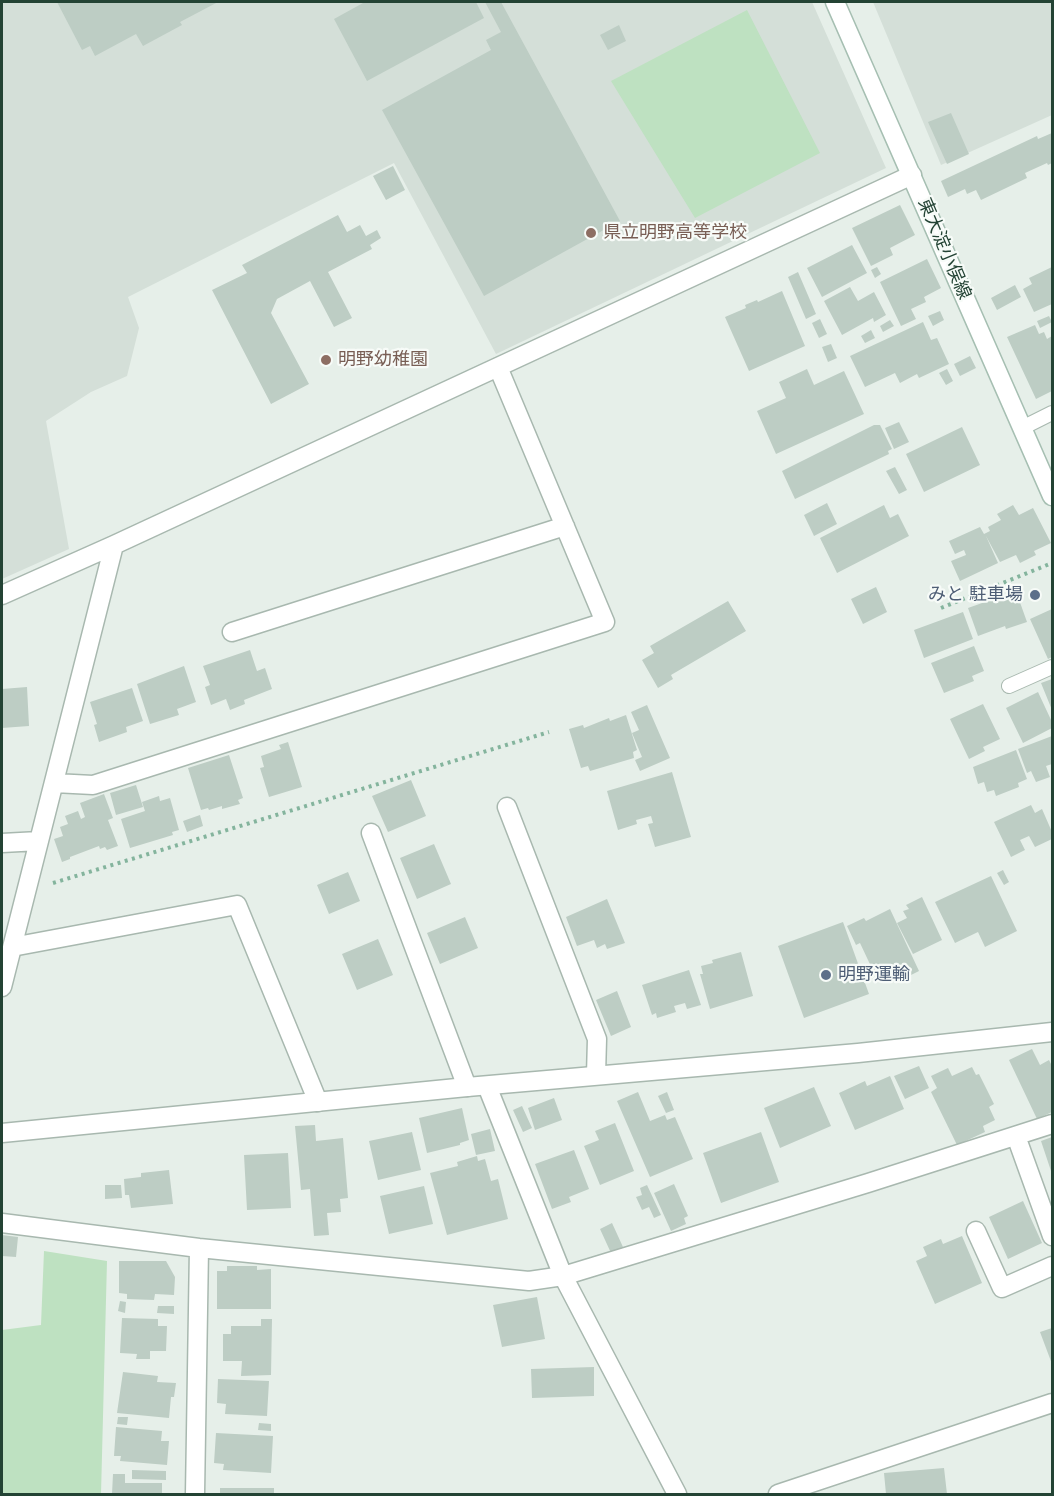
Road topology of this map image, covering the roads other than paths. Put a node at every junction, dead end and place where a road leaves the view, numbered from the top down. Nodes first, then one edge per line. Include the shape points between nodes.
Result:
1 (835, 2) edge
2 (912, 175) junction
3 (498, 367) junction
4 (1053, 413) edge
5 (1022, 428) junction
6 (1053, 496) edge
7 (565, 526) junction
8 (114, 545) junction
9 (2, 595) edge
10 (232, 632) dead end
11 (1053, 667) edge
12 (1009, 686) dead end
13 (54, 783) junction
14 (507, 807) dead end
15 (370, 833) dead end
16 (39, 841) junction
17 (2, 843) edge
18 (12, 947) junction
19 (2, 987) edge
20 (1053, 1032) edge
21 (596, 1076) junction
22 (487, 1086) junction
23 (467, 1087) junction
24 (318, 1102) junction
25 (1053, 1124) edge
26 (2, 1133) edge
27 (1016, 1136) junction
28 (2, 1223) edge
29 (976, 1231) dead end
30 (1053, 1236) edge
31 (199, 1248) junction
32 (1053, 1266) edge
33 (563, 1276) junction
34 (1053, 1403) edge
35 (195, 1494) edge
36 (676, 1494) edge
37 (778, 1494) edge

1 - 2 street, 東大淀小俣線
2 - 3 street
2 - 5 street, 東大淀小俣線
3 - 7 street
3 - 8 street
4 - 5 lane
5 - 6 street, 東大淀小俣線
7 - 10 street
7 - 13 street via 605,622 93,785
8 - 9 street
8 - 13 street
11 - 12 lane
13 - 16 street
14 - 21 street via 597,1039
15 - 23 street
16 - 17 street
16 - 18 street
18 - 19 street
18 - 24 street via 237,905
20 - 21 street
21 - 22 street
22 - 23 street
22 - 33 street
23 - 24 street
24 - 26 street
25 - 27 street
27 - 30 street
27 - 33 street
28 - 31 street
29 - 32 street via 1002,1288
31 - 33 street via 529,1281
31 - 35 street
33 - 36 street
34 - 37 street

